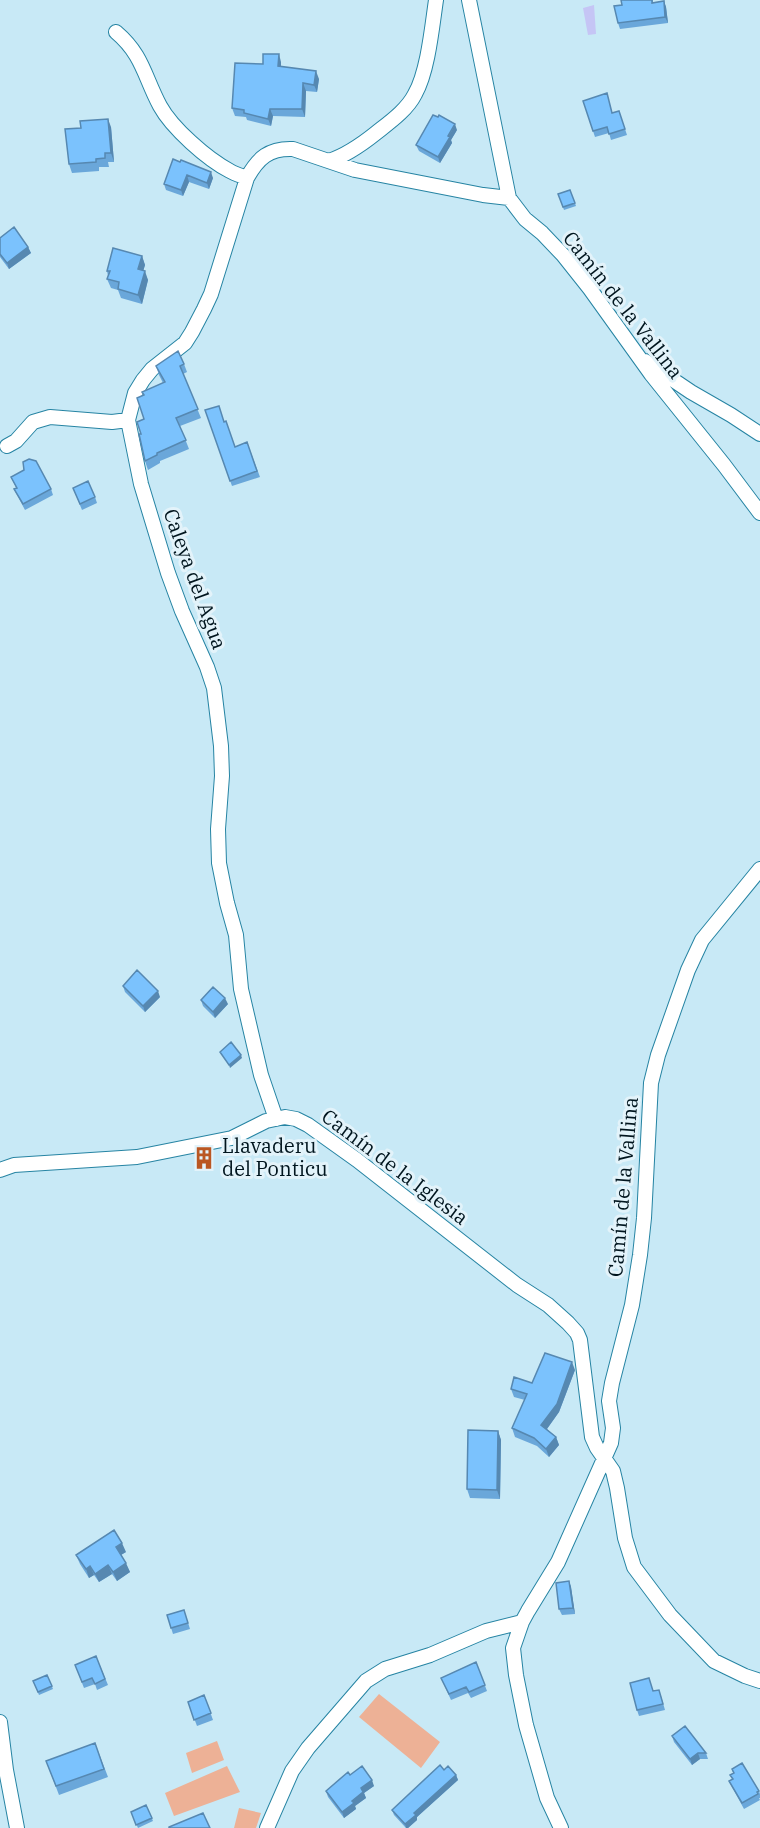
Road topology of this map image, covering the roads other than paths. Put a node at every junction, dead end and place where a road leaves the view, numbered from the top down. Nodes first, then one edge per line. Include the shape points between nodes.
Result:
1 (436, 0) edge
2 (469, 0) edge
3 (116, 32) dead end
4 (329, 162) junction
5 (247, 177) junction
6 (509, 198) junction
7 (639, 357) junction
8 (128, 420) junction
9 (760, 434) edge
10 (7, 446) dead end
11 (760, 513) edge
12 (760, 869) edge
13 (276, 1119) junction
14 (0, 1170) edge
15 (605, 1459) junction
16 (522, 1622) junction
17 (760, 1682) edge
18 (0, 1722) edge
19 (17, 1828) edge
20 (267, 1828) edge
21 (561, 1828) edge

1 - 4 street via 416,94 360,146
2 - 6 street, Camín de la Vallina
3 - 5 street via 136,53 159,104 177,130 230,172
4 - 5 street, Caleya del Agua via 283,149 256,163
4 - 6 street, Caleya del Agua via 367,173
5 - 8 street, Caleya del Agua via 204,309 184,343 143,380
6 - 7 street, Camín de la Vallina via 563,255
7 - 9 street
7 - 11 street, Camín de la Vallina
8 - 10 street via 50,417 33,422
8 - 13 street, Caleya del Agua via 141,484 168,573 214,688 222,776 219,863 236,935 241,989 261,1075
12 - 15 street, Camín de la Vallina via 702,940 658,1055 651,1083 640,1255 612,1383 609,1401 613,1428
13 - 14 street, Camín de la Iglesia via 232,1138 137,1157 14,1165
13 - 15 street, Camín de la Iglesia via 296,1119 309,1125 568,1323 580,1340 592,1437
15 - 16 street, Camín de la Vallina via 558,1562
15 - 17 street, Camín de la Iglesia via 613,1471 634,1567 670,1615 714,1661
16 - 20 street via 486,1631 385,1669 366,1681 292,1771
16 - 21 street, Camín de la Vallina via 513,1648 516,1675 547,1798
18 - 19 street

